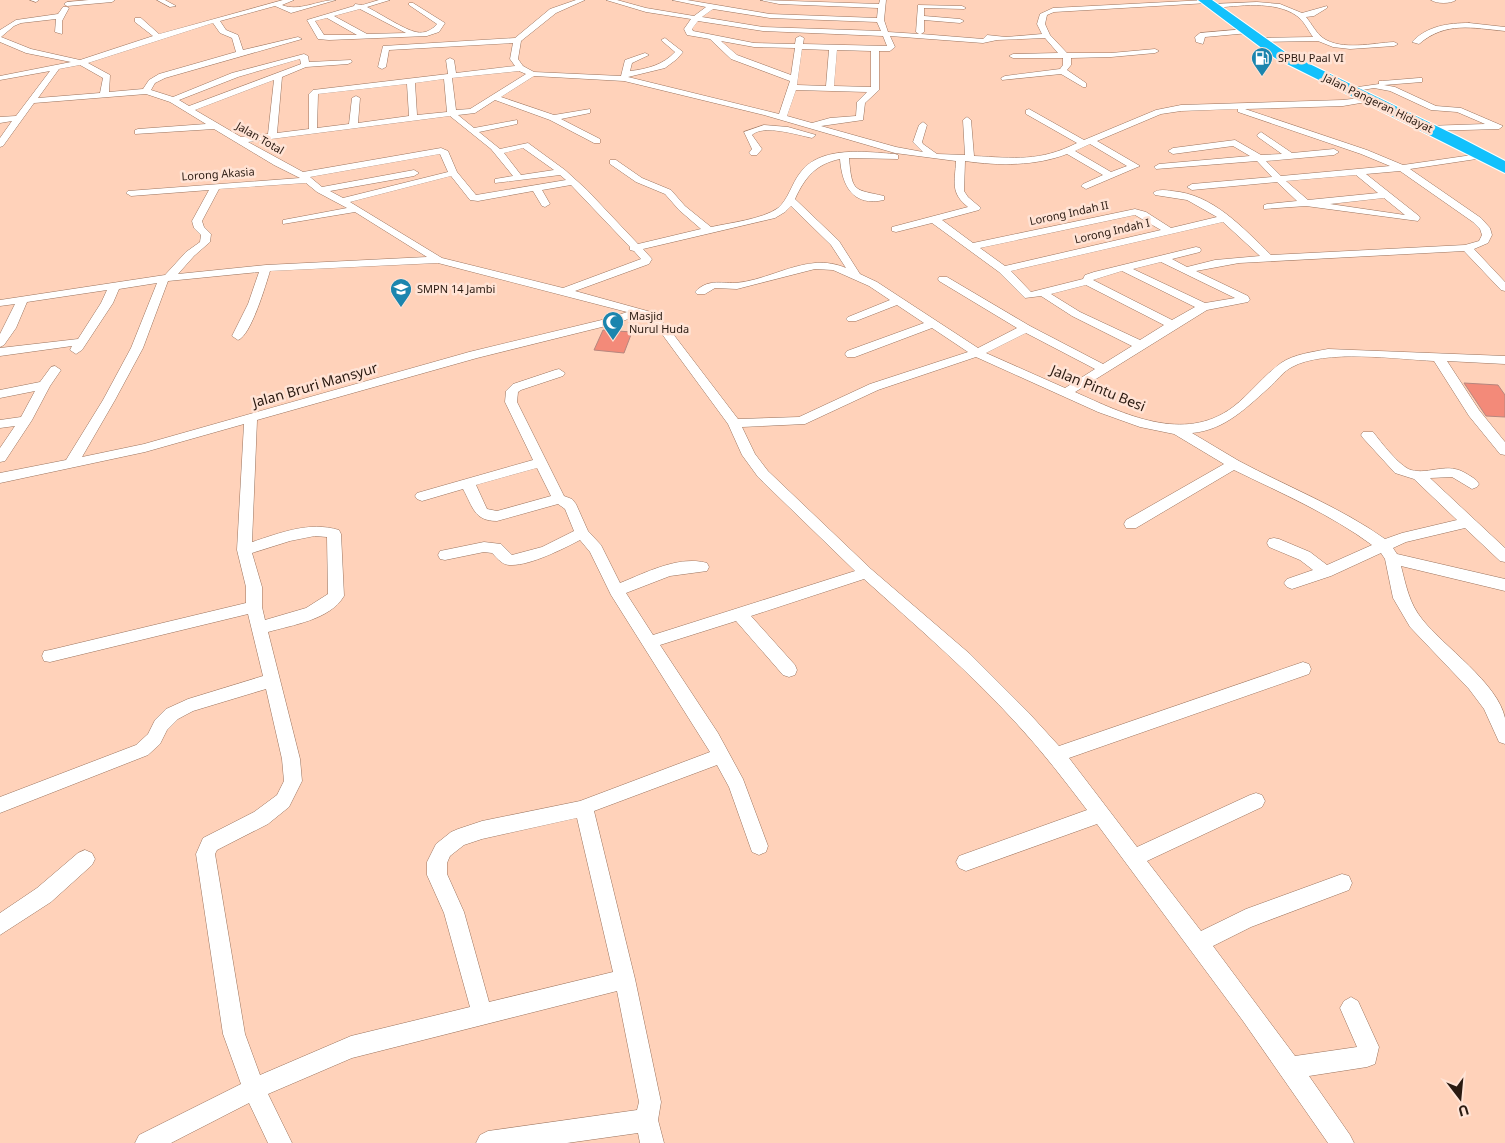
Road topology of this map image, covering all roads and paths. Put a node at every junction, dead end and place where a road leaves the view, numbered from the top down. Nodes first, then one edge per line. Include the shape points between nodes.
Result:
1 (112, 0) edge
2 (160, 0) edge
3 (291, 0) edge
4 (333, 0) edge
5 (347, 0) edge
6 (387, 0) edge
7 (420, 0) edge
8 (582, 0) edge
9 (609, 0) edge
10 (675, 0) edge
11 (765, 0) edge
12 (1103, 0) edge
13 (1320, 0) edge
14 (1434, 0) edge
15 (1452, 0) edge
16 (68, 2) edge
17 (779, 2) junction
18 (808, 2) edge
19 (848, 2) edge
20 (1144, 2) edge
21 (1208, 2) edge
22 (882, 3) edge
23 (275, 4) junction
24 (1123, 5) junction
25 (172, 6) dead end
26 (360, 7) junction
27 (711, 7) junction
28 (962, 8) dead end
29 (219, 10) dead end
30 (1301, 15) junction
31 (60, 16) junction
32 (230, 16) junction
33 (328, 16) junction
34 (770, 16) junction
35 (696, 18) junction
36 (921, 18) junction
37 (27, 19) junction
38 (0, 20) edge
39 (138, 20) dead end
40 (214, 20) junction
41 (880, 20) junction
42 (960, 21) dead end
43 (763, 29) junction
44 (1505, 29) edge
45 (802, 31) junction
46 (1246, 31) junction
47 (59, 32) dead end
48 (886, 32) junction
49 (920, 32) junction
50 (413, 34) junction
51 (365, 36) junction
52 (1047, 36) junction
53 (0, 37) edge
54 (158, 37) junction
55 (997, 38) junction
56 (298, 39) dead end
57 (714, 39) junction
58 (1320, 39) junction
59 (518, 40) junction
60 (665, 40) dead end
61 (1259, 40) junction
62 (1200, 42) dead end
63 (1416, 42) dead end
64 (461, 43) junction
65 (1394, 44) dead end
66 (12, 45) junction
67 (797, 46) junction
68 (833, 47) junction
69 (0, 48) edge
70 (875, 49) junction
71 (1155, 51) dead end
72 (240, 53) junction
73 (460, 53) dead end
74 (645, 55) dead end
75 (1013, 56) dead end
76 (1064, 56) junction
77 (450, 60) dead end
78 (79, 63) junction
79 (305, 65) junction
80 (382, 67) dead end
81 (56, 68) junction
82 (520, 68) junction
83 (1063, 71) junction
84 (243, 73) junction
85 (532, 74) junction
86 (278, 76) junction
87 (450, 77) junction
88 (625, 77) junction
89 (0, 78) edge
90 (414, 78) junction
91 (1004, 78) dead end
92 (346, 79) junction
93 (1419, 80) dead end
94 (262, 82) junction
95 (793, 83) junction
96 (1083, 85) dead end
97 (1381, 87) junction
98 (830, 88) junction
99 (875, 90) junction
100 (1351, 90) junction
101 (147, 91) junction
102 (104, 95) junction
103 (494, 97) junction
104 (356, 98) dead end
105 (1369, 98) junction
106 (173, 100) junction
107 (32, 101) junction
108 (1229, 106) junction
109 (188, 109) junction
110 (587, 111) dead end
111 (1029, 112) dead end
112 (452, 114) junction
113 (782, 117) junction
114 (21, 118) junction
115 (413, 118) junction
116 (553, 118) junction
117 (0, 120) edge
118 (967, 120) dead end
119 (514, 122) dead end
120 (923, 125) dead end
121 (214, 126) junction
122 (353, 126) junction
123 (812, 126) junction
124 (1502, 126) edge
125 (1429, 128) junction
126 (313, 130) junction
127 (473, 131) junction
128 (138, 132) dead end
129 (272, 135) junction
130 (1261, 135) dead end
131 (241, 140) junction
132 (597, 141) dead end
133 (863, 142) junction
134 (1087, 142) junction
135 (0, 144) edge
136 (1068, 151) junction
137 (497, 152) junction
138 (1334, 152) dead end
139 (754, 153) dead end
140 (844, 154) junction
141 (926, 155) junction
142 (1483, 155) junction
143 (1290, 156) junction
144 (940, 157) junction
145 (965, 158) junction
146 (1258, 158) junction
147 (612, 162) dead end
148 (1188, 164) junction
149 (1158, 167) dead end
150 (1402, 168) junction
151 (1505, 168) edge
152 (562, 172) junction
153 (1358, 172) junction
154 (414, 173) dead end
155 (453, 173) junction
156 (1110, 175) junction
157 (304, 177) junction
158 (519, 178) junction
159 (1279, 180) junction
160 (498, 181) dead end
161 (572, 182) junction
162 (1086, 186) dead end
163 (215, 187) junction
164 (1192, 187) dead end
165 (537, 189) junction
166 (320, 190) junction
167 (131, 193) dead end
168 (1158, 193) dead end
169 (1386, 195) junction
170 (881, 198) dead end
171 (791, 200) junction
172 (342, 201) junction
173 (1306, 203) junction
174 (546, 204) dead end
175 (1267, 207) dead end
176 (357, 209) junction
177 (1228, 218) junction
178 (935, 220) junction
179 (287, 222) dead end
180 (896, 229) dead end
181 (708, 230) junction
182 (1168, 231) junction
183 (971, 247) junction
184 (634, 248) junction
185 (1467, 248) junction
186 (1196, 250) dead end
187 (1161, 258) junction
188 (1269, 259) junction
189 (438, 260) junction
190 (266, 268) junction
191 (1123, 268) junction
192 (1003, 270) junction
193 (1187, 270) junction
194 (855, 275) junction
195 (166, 278) junction
196 (943, 279) dead end
197 (1087, 281) junction
198 (114, 287) junction
199 (1505, 288) edge
200 (564, 291) junction
201 (701, 292) dead end
202 (1043, 293) junction
203 (22, 300) junction
204 (898, 301) junction
205 (0, 303) edge
206 (1204, 308) junction
207 (636, 312) junction
208 (852, 319) dead end
209 (932, 324) junction
210 (1172, 325) junction
211 (1026, 328) junction
212 (238, 336) dead end
213 (0, 343) edge
214 (1140, 345) junction
215 (0, 352) edge
216 (977, 353) junction
217 (852, 354) dead end
218 (1438, 357) junction
219 (1505, 360) edge
220 (1102, 368) junction
221 (55, 370) dead end
222 (559, 373) dead end
223 (44, 385) junction
224 (1065, 393) junction
225 (0, 394) edge
226 (251, 419) junction
227 (26, 420) junction
228 (0, 424) edge
229 (734, 424) junction
230 (1178, 430) junction
231 (1368, 435) dead end
232 (1505, 451) edge
233 (0, 458) edge
234 (540, 462) junction
235 (71, 463) junction
236 (1234, 464) junction
237 (1418, 475) junction
238 (0, 478) edge
239 (468, 484) junction
240 (1472, 484) dead end
241 (422, 496) dead end
242 (559, 499) junction
243 (1468, 522) junction
244 (1131, 524) dead end
245 (582, 534) junction
246 (1274, 542) dead end
247 (244, 550) junction
248 (1388, 552) junction
249 (445, 555) dead end
250 (1505, 557) edge
251 (702, 567) dead end
252 (1326, 572) junction
253 (866, 574) junction
254 (1292, 584) dead end
255 (1505, 585) edge
256 (616, 591) junction
257 (254, 607) junction
258 (738, 613) junction
259 (260, 628) junction
260 (650, 642) junction
261 (50, 656) dead end
262 (1303, 669) dead end
263 (789, 670) dead end
264 (271, 680) junction
265 (1505, 737) edge
266 (1056, 755) junction
267 (722, 756) junction
268 (1256, 801) dead end
269 (0, 805) edge
270 (584, 808) junction
271 (1101, 814) junction
272 (759, 846) dead end
273 (1133, 858) junction
274 (85, 859) dead end
275 (966, 862) dead end
276 (1342, 883) dead end
277 (0, 925) edge
278 (1198, 942) junction
279 (624, 979) junction
280 (1350, 1008) dead end
281 (482, 1013) junction
282 (1290, 1068) junction
283 (254, 1089) junction
284 (647, 1120) junction
285 (147, 1143) edge
286 (280, 1143) edge
287 (488, 1143) edge
288 (492, 1143) edge
289 (652, 1143) edge
290 (1342, 1143) edge

1 - 16 street
2 - 25 street
3 - 23 street
4 - 23 street via 291,11
5 - 26 street
6 - 26 street
7 - 50 street via 411,4 442,22 430,33
8 - 59 street via 553,11
9 - 35 street
10 - 27 street
11 - 17 street
12 - 24 street
13 - 30 street via 1326,10
14 - 15 street
16 - 31 street
17 - 18 street
17 - 34 street
18 - 19 street
19 - 22 street
20 - 21 street
20 - 24 street
21 - 30 street via 1264,2
21 - 46 highway, Jalan Pangeran Hidayat
22 - 41 street
23 - 32 street
24 - 52 street via 1053,10 1044,14 1041,24
26 - 33 street
26 - 50 street
27 - 34 street
27 - 35 street
28 - 36 street via 922,6
29 - 32 street
30 - 58 street
31 - 37 street
31 - 47 street
32 - 40 street
33 - 51 street
33 - 51 street via 311,20 321,37
34 - 41 street
34 - 43 street
35 - 43 street
35 - 57 street via 688,31
36 - 42 street
36 - 49 street
37 - 38 street
37 - 53 street via 11,25
39 - 54 street
40 - 54 street
40 - 72 street via 223,31 235,37
41 - 48 street
43 - 45 street
44 - 63 street via 1443,26 1427,32
45 - 48 street
45 - 67 street
46 - 61 highway, Jalan Pangeran Hidayat
46 - 62 street via 1203,35 1199,37
48 - 49 street
48 - 55 street via 985,41
48 - 70 street via 891,47
49 - 55 street
50 - 51 street
52 - 55 street
52 - 76 street
53 - 66 street
54 - 78 street
56 - 72 street
57 - 67 street via 754,45
57 - 95 street via 734,57
58 - 61 street
58 - 65 street via 1344,45
59 - 64 street
59 - 82 street via 514,59
60 - 88 street via 679,52 674,58 659,68
61 - 100 highway, Jalan Pangeran Hidayat via 1280,55
64 - 73 street
64 - 80 street via 426,49 386,48
66 - 69 street
66 - 78 street
67 - 68 street
67 - 95 street
68 - 70 street
68 - 98 street
70 - 99 street
71 - 76 street
72 - 101 street via 162,76 151,81
74 - 88 street via 628,62
75 - 76 street
76 - 83 street via 1068,65
77 - 87 street
78 - 81 street
78 - 102 street via 107,76
79 - 84 street via 304,56 300,56
79 - 86 street
79 - 92 street via 349,58
81 - 89 street
81 - 107 street
82 - 85 street
82 - 87 street
83 - 91 street
83 - 96 street
84 - 94 street
84 - 106 street
85 - 88 street
85 - 103 street
86 - 94 street
86 - 129 street
87 - 90 street
87 - 112 street
88 - 113 street
90 - 92 street
90 - 115 street
92 - 126 street via 313,94
93 - 97 street via 1382,83
94 - 109 street
95 - 98 street
95 - 113 street
97 - 100 street
97 - 124 street via 1403,93 1434,108 1458,110
98 - 99 street
99 - 123 street via 861,102 860,118
100 - 105 highway, Jalan Pangeran Hidayat
101 - 102 street, Jalan Total
101 - 106 street, Jalan Total
102 - 107 street, Jalan Total
103 - 112 street via 477,109
103 - 116 street
104 - 122 street
105 - 108 street via 1343,103
105 - 125 highway, Jalan Pangeran Hidayat
106 - 109 street, Jalan Total
107 - 114 street
108 - 134 street via 1159,112
108 - 150 street
109 - 121 street, Jalan Total
110 - 116 street
111 - 134 street
112 - 115 street
112 - 127 street
113 - 123 street
114 - 117 street
114 - 135 street
115 - 122 street
116 - 132 street
118 - 145 street
119 - 127 street
120 - 144 street via 917,142
121 - 128 street
121 - 131 street, Jalan Total
122 - 126 street
123 - 133 street
124 - 125 street
125 - 142 highway, Jalan Pangeran Hidayat
126 - 129 street
127 - 137 street
129 - 131 street
130 - 143 street
131 - 157 street, Jalan Total
133 - 139 street via 763,128 748,132 757,149
133 - 141 street
134 - 136 street
134 - 156 street via 1135,166
136 - 145 street via 1046,159 1022,161
136 - 156 street
137 - 152 street via 525,145
137 - 158 street
138 - 143 street
140 - 141 street
140 - 170 street via 846,182 858,196
140 - 171 street via 806,169
141 - 144 street
142 - 150 street
142 - 151 highway, Jalan Pangeran Hidayat
143 - 146 street
144 - 145 street
145 - 178 street via 959,191 976,208
146 - 148 street
146 - 148 street via 1235,143 1173,150
146 - 159 street
147 - 181 street via 638,180 668,192
148 - 149 street
150 - 153 street
150 - 185 street via 1485,228 1487,235 1483,243
152 - 158 street
152 - 161 street
153 - 159 street
153 - 169 street
154 - 166 street
155 - 157 street, Lorong Akasia via 445,153 441,151
155 - 165 street via 473,198
155 - 172 street
156 - 162 street
157 - 163 street, Lorong Akasia
157 - 166 street, Jalan Total
158 - 160 street
159 - 164 street
159 - 173 street
161 - 165 street
161 - 184 street
163 - 167 street, Lorong Akasia
163 - 195 street via 197,221 207,239
165 - 174 street
166 - 172 street, Jalan Total
168 - 177 street via 1177,193
169 - 173 street
169 - 173 street via 1415,218
171 - 181 street via 782,211 771,216
171 - 194 street via 834,241
172 - 176 street, Jalan Total
173 - 175 street
176 - 179 street
176 - 189 street, Jalan Total
177 - 182 street, Lorong Indah I
177 - 188 street
178 - 180 street
178 - 183 street
181 - 184 street
182 - 183 street, Lorong Indah II via 1135,212
182 - 192 street, Lorong Indah I
183 - 192 street
184 - 200 street via 647,259 645,262
185 - 188 street
185 - 199 street
186 - 187 street
187 - 191 street
187 - 193 street
188 - 193 street via 1228,261
189 - 190 street
189 - 200 street
190 - 195 street
190 - 212 street via 254,304
191 - 197 street via 1089,277
191 - 206 street
192 - 202 street via 1027,296
193 - 206 street via 1244,298
194 - 201 street, Jalan Pintu Besi via 835,267 815,266 738,286 713,285
194 - 204 street, Jalan Pintu Besi
195 - 198 street
195 - 235 street via 138,348
196 - 211 street
197 - 202 street
197 - 210 street
198 - 203 street
198 - 215 street via 107,304 78,346
200 - 207 street
202 - 214 street via 1076,314
203 - 205 street
203 - 213 street
204 - 208 street
204 - 209 street, Jalan Pintu Besi
206 - 210 street
207 - 226 street, Jalan Bruri Mansyur via 614,321 473,355
207 - 229 street via 647,314 663,328
209 - 216 street, Jalan Pintu Besi
209 - 217 street
210 - 214 street
211 - 216 street
211 - 220 street
214 - 220 street
216 - 224 street, Jalan Pintu Besi
216 - 229 street via 874,387 812,418
218 - 219 street, Jalan Pintu Besi
218 - 230 street, Jalan Pintu Besi via 1328,353 1303,358 1286,365 1237,410 1220,421 1202,428
218 - 232 street via 1474,413
220 - 224 street
221 - 223 street
222 - 234 street via 523,384 512,391 511,402
223 - 225 street
223 - 227 street
224 - 230 street, Jalan Pintu Besi via 1145,424
226 - 235 street, Jalan Bruri Mansyur via 145,448
226 - 247 street
227 - 228 street
227 - 233 street
229 - 253 street via 749,455 763,474
230 - 236 street
231 - 237 street via 1404,473
234 - 239 street
234 - 242 street
235 - 238 street, Jalan Bruri Mansyur
236 - 244 street
236 - 248 street via 1366,533
237 - 240 street via 1456,473
237 - 243 street
239 - 241 street
239 - 242 street via 487,516
242 - 245 street via 572,507
243 - 248 street via 1425,531
243 - 250 street
245 - 249 street via 546,551 512,560 507,560 496,548 484,547
245 - 256 street via 596,550
246 - 252 street via 1305,556
247 - 257 street via 254,587
247 - 259 street via 305,532 328,530 334,534 336,596 330,604
248 - 252 street
248 - 255 street
248 - 265 street via 1401,598 1416,623 1491,705
251 - 256 street via 674,570
252 - 254 street
253 - 258 street
253 - 266 street via 964,659
256 - 260 street
257 - 259 street
257 - 261 street
258 - 260 street
258 - 263 street
259 - 264 street
260 - 267 street
262 - 266 street
264 - 269 street via 188,706 172,714 142,750
264 - 283 street via 291,759 293,781 283,801 260,818 210,844 205,854 234,1034
266 - 271 street
267 - 270 street
267 - 272 street via 737,785
268 - 273 street
270 - 279 street
270 - 281 street via 482,830 458,838 442,850 437,862 437,875 454,912
271 - 273 street
271 - 275 street
273 - 278 street
274 - 277 street via 44,895
276 - 278 street via 1246,919
278 - 282 street
279 - 281 street
279 - 284 street via 650,1102
280 - 282 street via 1368,1047 1367,1056
281 - 283 street via 351,1047
282 - 290 street
283 - 285 street
283 - 286 street
284 - 288 street
284 - 289 street
287 - 288 street

